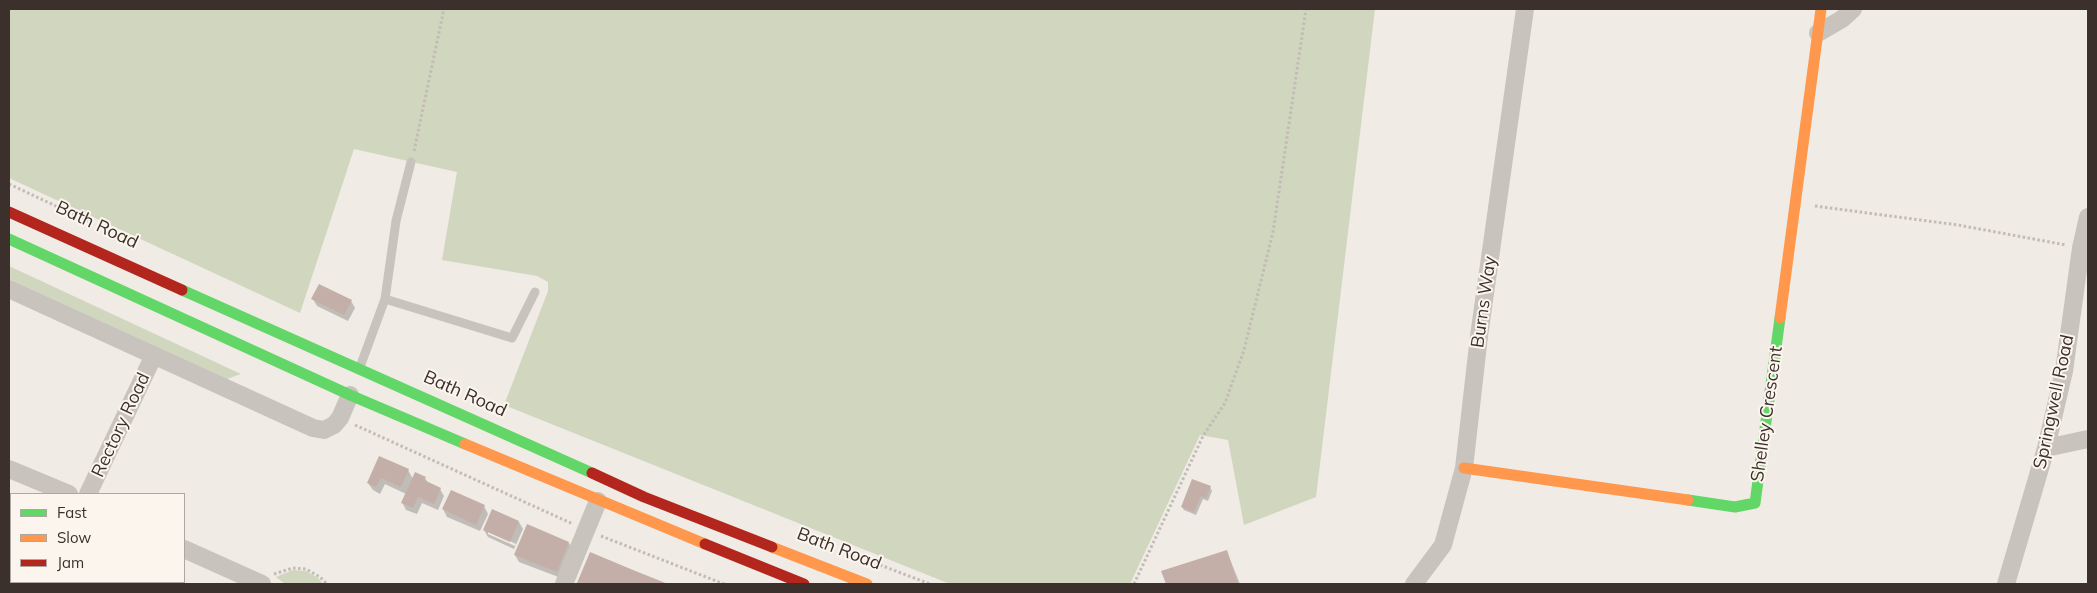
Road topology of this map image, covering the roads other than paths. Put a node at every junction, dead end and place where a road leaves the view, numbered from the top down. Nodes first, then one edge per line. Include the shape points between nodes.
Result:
1 (1524, 9) edge
2 (1821, 9) edge
3 (1853, 9) edge
4 (1818, 33) junction
5 (412, 162) road end
6 (9, 212) edge
7 (2088, 223) edge
8 (9, 239) edge
9 (9, 289) edge
10 (534, 292) dead end
11 (385, 299) junction
12 (154, 355) junction
13 (360, 368) junction
14 (350, 395) junction
15 (2088, 439) edge
16 (2046, 448) junction
17 (1464, 468) junction
18 (9, 469) edge
19 (66, 493) edge
20 (88, 493) edge
21 (598, 500) junction
22 (185, 549) edge
23 (266, 582) edge
24 (564, 584) edge
25 (804, 584) edge
26 (867, 584) edge
27 (1414, 584) edge
28 (2006, 584) edge

1 - 17 street, Burns Way
2 - 4 main road, Shelley Crescent
3 - 4 street
4 - 17 main road, Shelley Crescent via 1755,503 1735,507
5 - 11 lane via 396,221
6 - 13 main road, Bath Road
7 - 16 street, Springwell Road via 2064,371
8 - 14 main road
9 - 12 street
10 - 11 lane via 512,338
11 - 13 lane
12 - 14 street via 313,428 324,430 334,425
12 - 20 street, Rectory Road
13 - 26 main road, Bath Road via 644,496
14 - 21 main road
15 - 16 street
16 - 28 street, Springwell Road
17 - 27 street, Burns Way via 1443,546
18 - 19 street
21 - 24 street
21 - 25 main road
22 - 23 street

